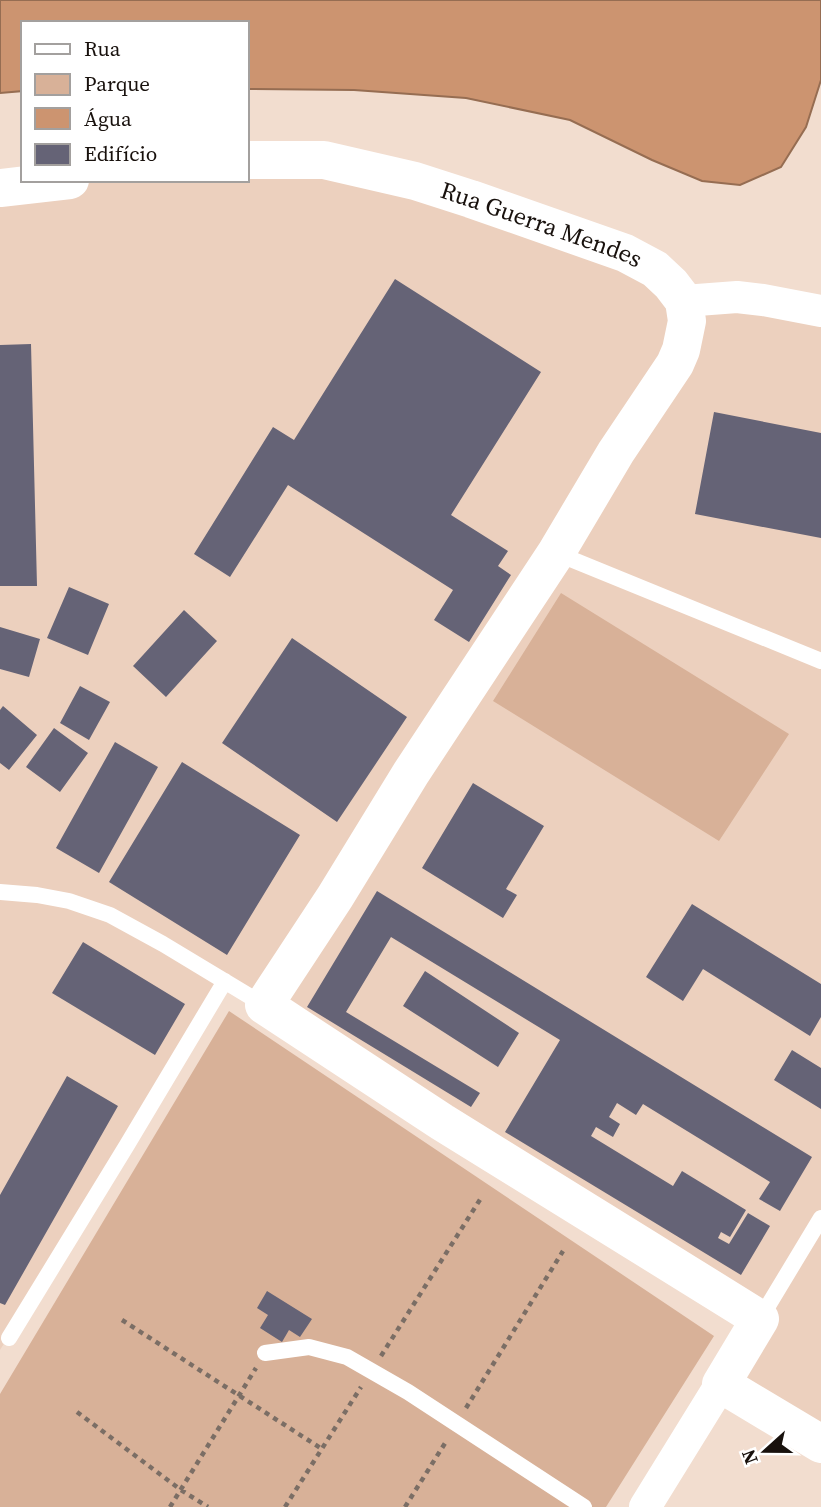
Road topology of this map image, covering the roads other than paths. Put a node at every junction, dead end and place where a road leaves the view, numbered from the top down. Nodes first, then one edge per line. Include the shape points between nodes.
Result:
1 (248, 160) edge
2 (52, 182) edge
3 (0, 188) edge
4 (684, 301) junction
5 (821, 311) edge
6 (556, 553) junction
7 (821, 661) edge
8 (0, 892) edge
9 (225, 981) junction
10 (264, 1005) junction
11 (821, 1218) edge
12 (760, 1319) junction
13 (9, 1338) dead end
14 (265, 1353) road end
15 (721, 1384) junction
16 (821, 1444) edge
17 (584, 1507) edge
18 (645, 1507) edge

1 - 4 street, Rua Guerra Mendes via 324,160 460,195 625,253 655,270
2 - 3 street
4 - 5 street via 737,297
4 - 6 street via 687,321 675,364
6 - 7 lane
6 - 10 street
8 - 9 lane via 69,901 110,915
9 - 10 lane
9 - 13 lane
10 - 12 street via 442,1122
11 - 12 lane
12 - 15 street
14 - 17 lane via 309,1347 347,1357
15 - 16 street
15 - 18 street

